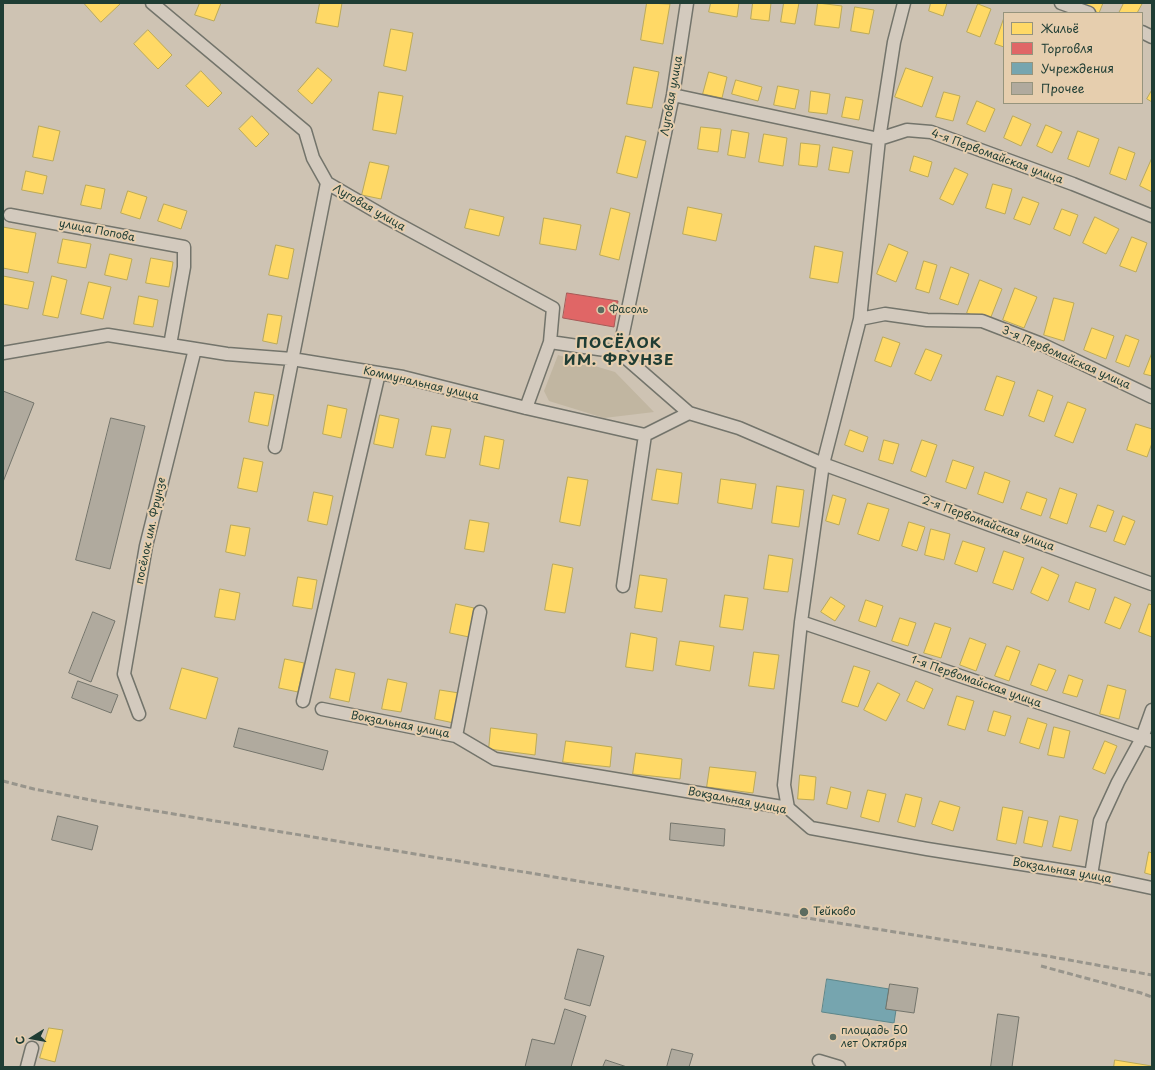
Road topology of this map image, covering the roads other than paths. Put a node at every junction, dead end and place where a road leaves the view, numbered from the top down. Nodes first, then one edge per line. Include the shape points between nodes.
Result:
1 (152, 3) edge
2 (687, 3) edge
3 (904, 3) edge
4 (1061, 3) edge
5 (1086, 12) edge
6 (1143, 32) edge
7 (1152, 37) edge
8 (673, 95) junction
9 (879, 139) junction
10 (327, 184) junction
11 (10, 215) dead end
12 (1152, 216) edge
13 (860, 319) junction
14 (550, 342) junction
15 (170, 345) junction
16 (195, 349) junction
17 (619, 352) junction
18 (3, 353) edge
19 (292, 359) junction
20 (380, 373) junction
21 (1152, 397) edge
22 (526, 408) junction
23 (689, 413) junction
24 (644, 435) junction
25 (275, 447) dead end
26 (823, 464) junction
27 (1152, 584) edge
28 (623, 586) dead end
29 (480, 612) dead end
30 (801, 622) junction
31 (303, 701) dead end
32 (322, 709) dead end
33 (1152, 710) edge
34 (139, 714) dead end
35 (456, 736) junction
36 (1147, 739) edge
37 (788, 808) junction
38 (1091, 875) junction
39 (1152, 888) edge
40 (32, 1048) dead end
41 (819, 1061) dead end
42 (27, 1067) edge
43 (839, 1067) edge

1 - 10 street, Луговая улица via 305,131 313,158
2 - 8 street, Луговая улица
3 - 9 street via 894,42
4 - 5 street
6 - 7 street
8 - 9 street, 4-я Первомайская улица
8 - 17 street, Луговая улица
9 - 12 street, 4-я Первомайская улица via 907,130 931,132
9 - 13 street
10 - 14 street, Луговая улица via 553,308
10 - 19 street
11 - 15 street, улица Попова via 184,247 184,267
13 - 21 street, 3-я Первомайская улица via 885,314 927,320 982,321 1039,343
13 - 26 street
14 - 17 street
14 - 22 street
15 - 16 street, Коммунальная улица
15 - 18 street, Коммунальная улица via 108,335
16 - 19 street, Коммунальная улица
16 - 34 street, посёлок им. Фрунзе via 146,546 124,674
17 - 23 street
19 - 20 street, Коммунальная улица
19 - 25 street
20 - 22 street, Коммунальная улица
20 - 31 street
22 - 24 street, Коммунальная улица
23 - 24 street
23 - 26 street via 739,428
24 - 28 street
26 - 27 street, 2-я Первомайская улица
26 - 30 street
29 - 35 street
30 - 36 street, 1-я Первомайская улица
30 - 37 street via 784,785
32 - 35 street, Вокзальная улица
33 - 36 street
35 - 37 street, Вокзальная улица via 495,759
36 - 38 street via 1118,782 1100,821
37 - 38 street, Вокзальная улица via 811,828
38 - 39 street, Вокзальная улица
40 - 42 street
41 - 43 street

